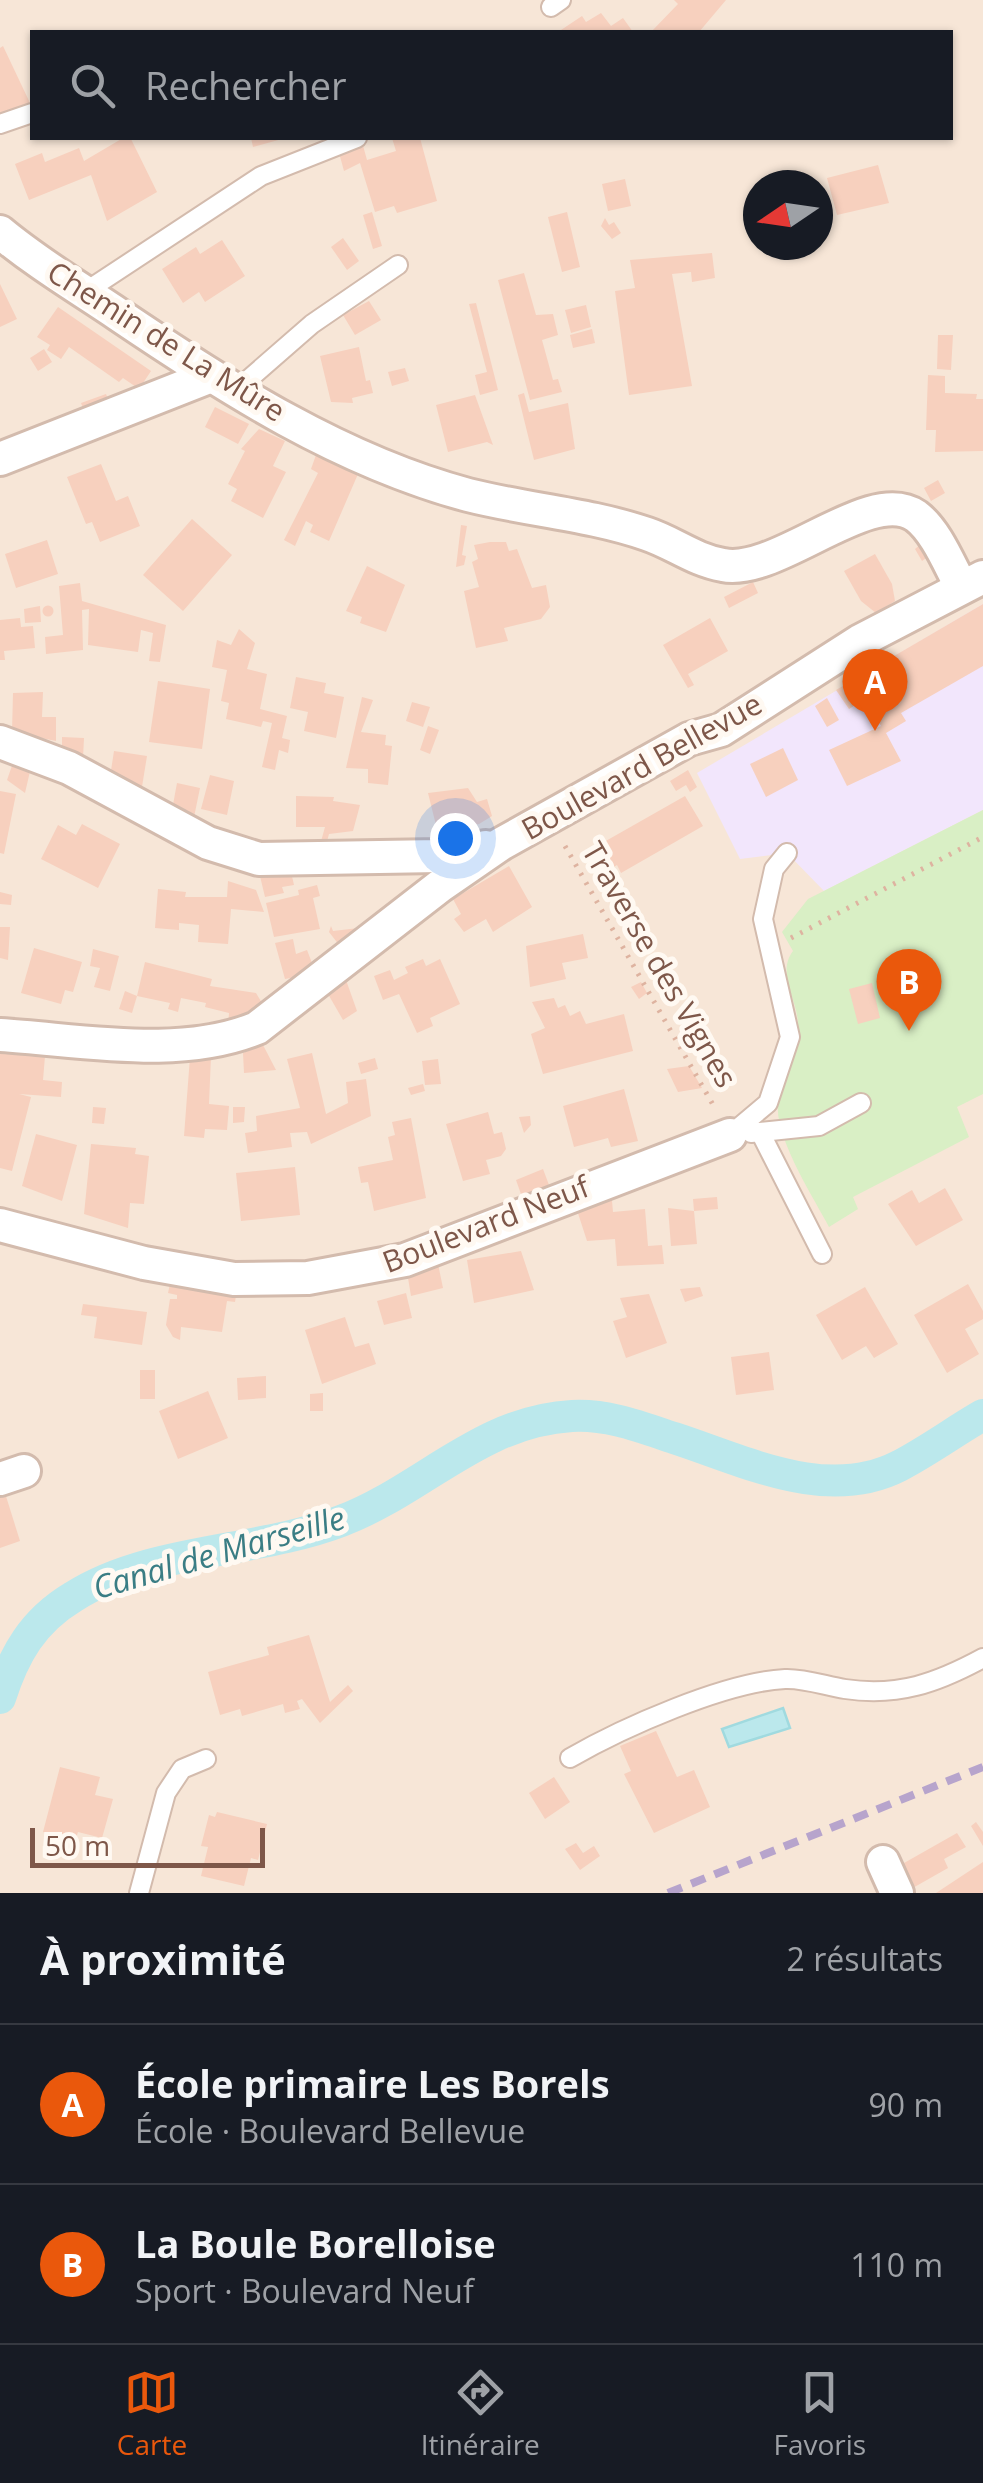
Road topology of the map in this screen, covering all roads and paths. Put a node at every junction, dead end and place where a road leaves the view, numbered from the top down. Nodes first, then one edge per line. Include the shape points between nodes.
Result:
1 (30, 114) edge
2 (0, 124) edge
3 (352, 140) edge
4 (0, 232) edge
5 (398, 265) dead end
6 (85, 292) junction
7 (223, 384) junction
8 (0, 459) edge
9 (972, 581) edge
10 (0, 742) edge
11 (549, 817) junction
12 (983, 836) edge
13 (501, 844) junction
14 (787, 853) dead end
15 (768, 950) junction
16 (0, 1035) edge
17 (861, 1103) dead end
18 (745, 1134) junction
19 (0, 1225) edge
20 (822, 1254) dead end
21 (983, 1658) edge
22 (570, 1758) dead end
23 (206, 1760) dead end
24 (883, 1862) dead end
25 (140, 1893) edge
26 (897, 1893) edge

1 - 2 lane
3 - 6 lane via 261,176
4 - 6 street, Chemin de La Mûre
5 - 7 lane
6 - 7 street, Chemin de La Mûre
7 - 8 street
7 - 9 street, Chemin de La Mûre via 365,457 468,494 648,534 699,560 733,567 894,509 924,524
9 - 11 street, Boulevard Bellevue via 721,730 690,739
10 - 13 street via 69,768 208,843 260,859 439,856
11 - 13 street, Boulevard Bellevue
11 - 18 path, Traverse des Vignes
12 - 15 path
13 - 16 street, Boulevard Bellevue via 269,1019 224,1041
14 - 15 lane, Boulevard Neuf via 774,869 763,919
15 - 18 lane, Boulevard Neuf via 790,1037 768,1102
17 - 18 lane, Boulevard Neuf via 819,1126
18 - 19 street, Boulevard Neuf via 406,1260 308,1278 234,1280
18 - 20 lane
21 - 22 lane via 938,1683 883,1694 788,1678 758,1683 621,1728
23 - 25 lane via 182,1769 166,1793
24 - 26 street

